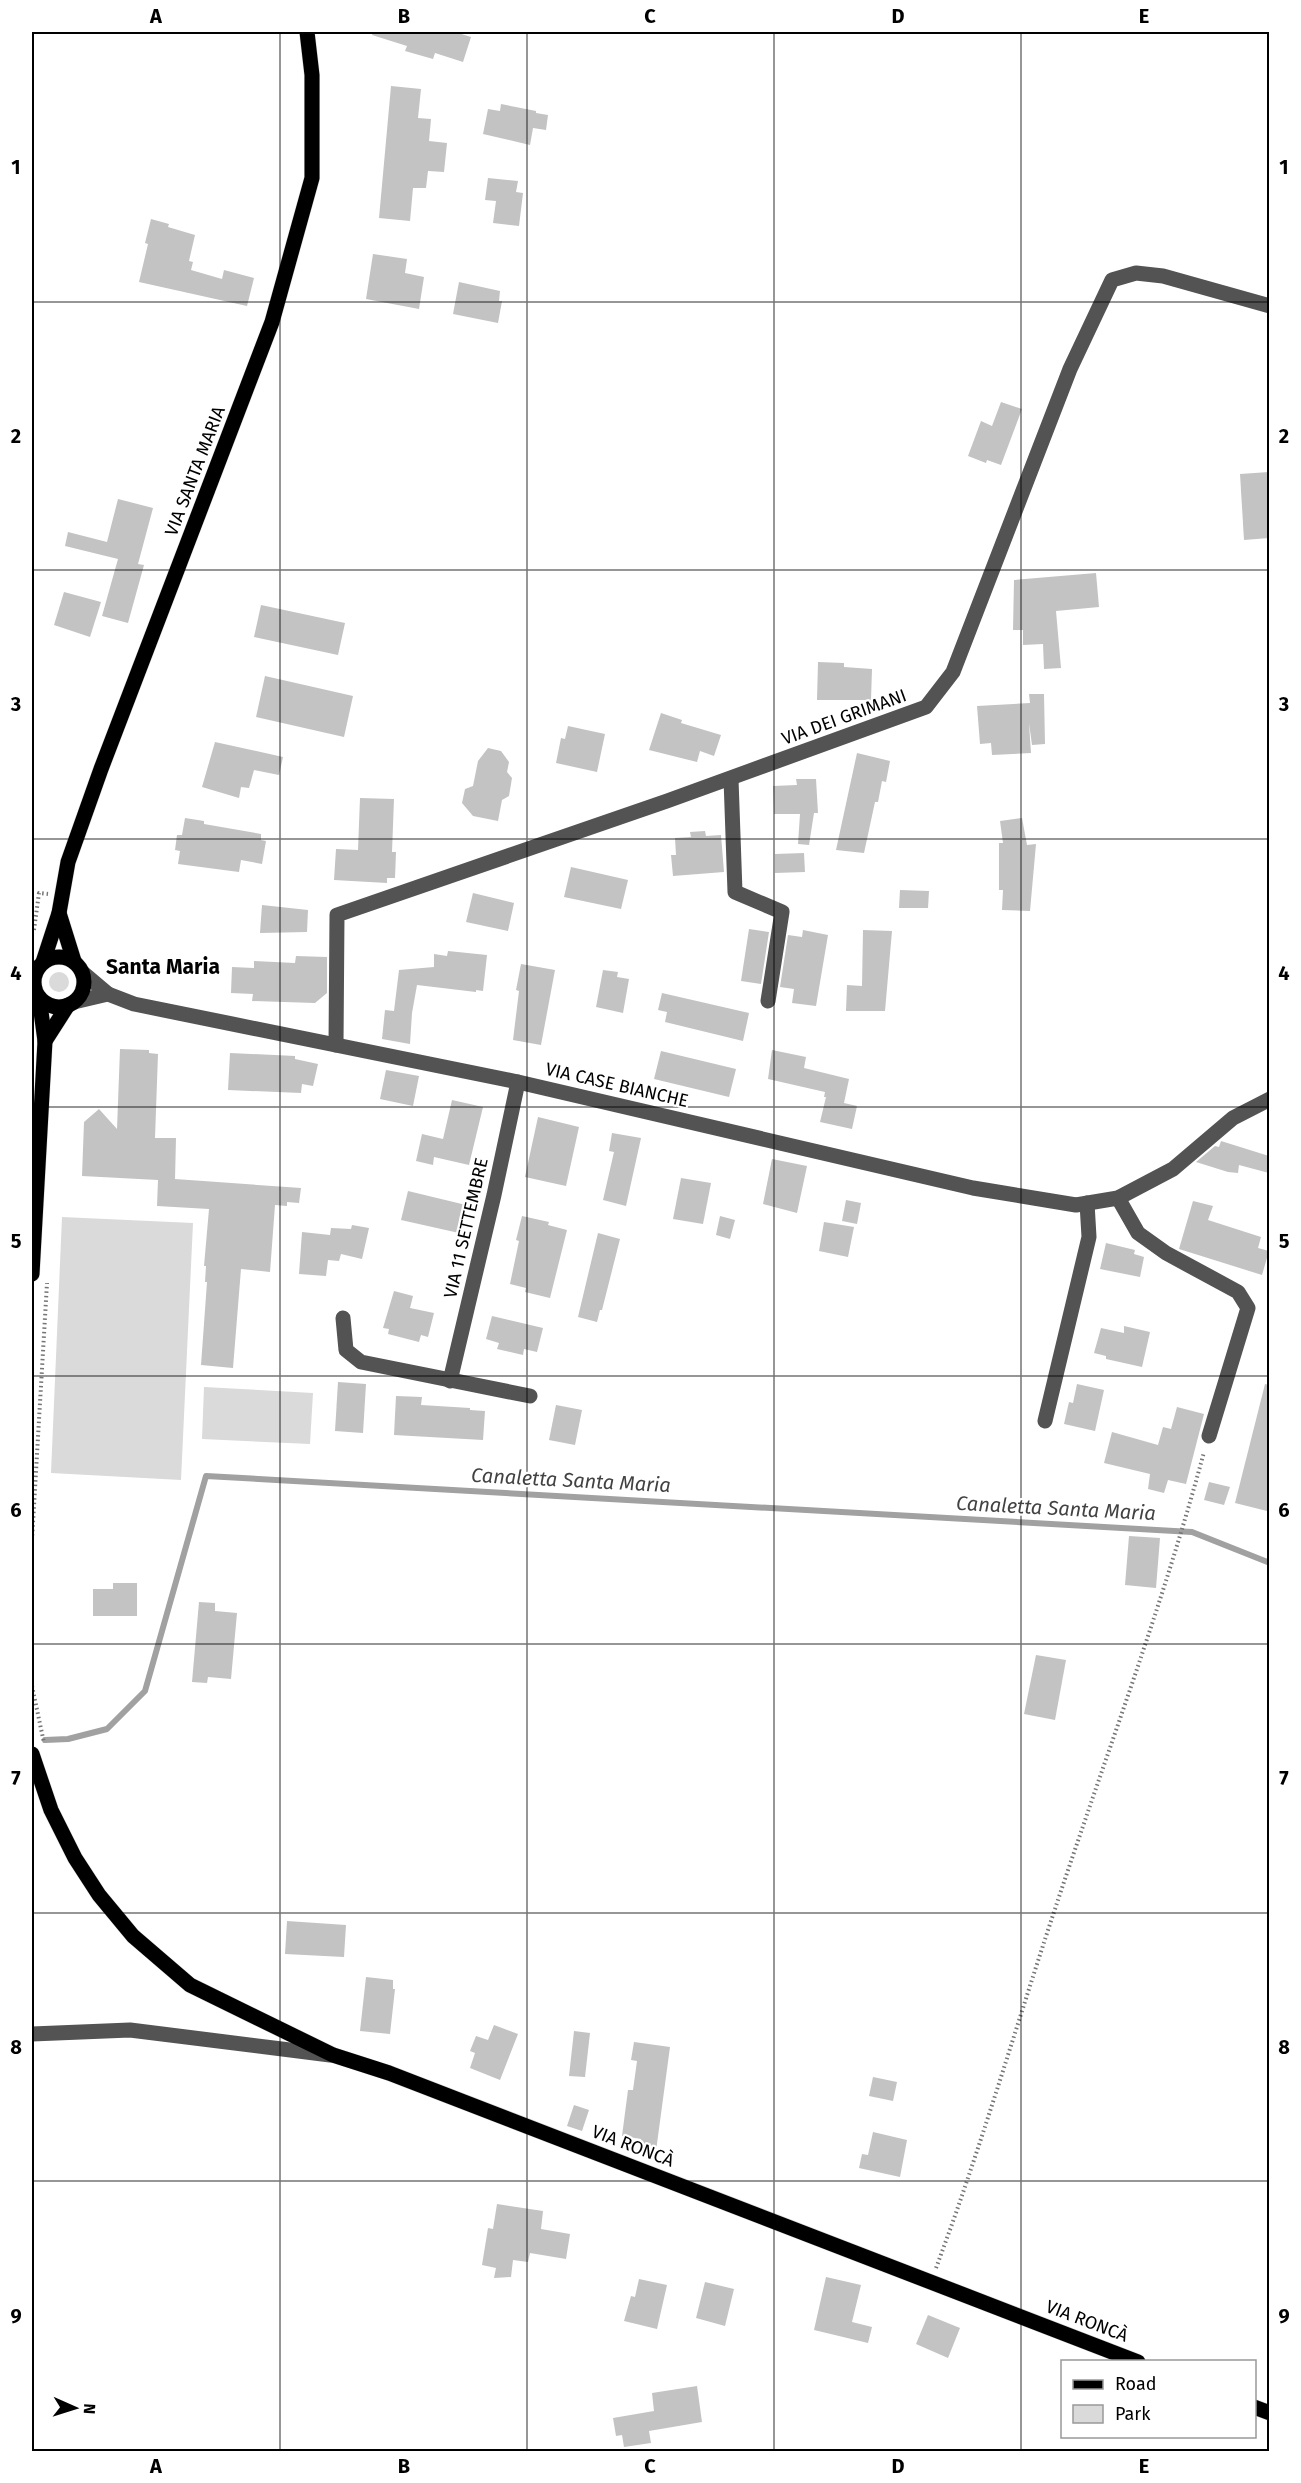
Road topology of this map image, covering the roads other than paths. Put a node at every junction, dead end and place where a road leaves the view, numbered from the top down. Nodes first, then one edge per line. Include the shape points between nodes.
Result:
1 (307, 32) edge
2 (1269, 306) edge
3 (731, 779) junction
4 (59, 913) junction
5 (38, 966) edge
6 (78, 966) junction
7 (36, 993) edge
8 (108, 994) junction
9 (768, 1001) dead end
10 (71, 1004) junction
11 (45, 1041) junction
12 (336, 1045) junction
13 (518, 1082) junction
14 (1269, 1099) edge
15 (1118, 1198) junction
16 (1087, 1203) junction
17 (32, 1274) edge
18 (344, 1318) dead end
19 (450, 1381) junction
20 (530, 1396) dead end
21 (1045, 1421) dead end
22 (1209, 1436) road end
23 (39, 1753) edge
24 (32, 2034) edge
25 (333, 2055) junction
26 (1136, 2360) edge

1 - 4 main road, VIA SANTA MARIA via 312,75 312,178 272,322 101,769 68,862
2 - 3 street, VIA DEI GRIMANI via 1163,276 1136,273 1112,280 1070,369 953,672 926,707
3 - 9 street via 735,892 782,912
3 - 12 street, VIA DEI GRIMANI via 337,915
4 - 5 main road, VIA SANTA MARIA
4 - 6 main road, VIA SANTA MARIA
5 - 6 main road via 59,956
5 - 7 main road, VIA SANTA MARIA
6 - 8 street, VIA CASE BIANCHE
6 - 10 main road, VIA SANTA MARIA via 83,988
7 - 10 main road via 51,1005
7 - 11 main road, VIA SANTA MARIA
8 - 10 street
8 - 12 street, VIA CASE BIANCHE via 134,1004
10 - 11 main road, VIA SANTA MARIA
11 - 17 main road, VIA SANTA MARIA
12 - 13 street, VIA CASE BIANCHE
13 - 16 street, VIA CASE BIANCHE via 973,1188 1076,1205
13 - 19 street, VIA 11 SETTEMBRE
14 - 15 street, VIA CASE BIANCHE via 1233,1118 1173,1169
15 - 16 street, VIA CASE BIANCHE
15 - 22 street via 1138,1233 1238,1292 1248,1308
16 - 21 street via 1089,1237
18 - 19 street via 346,1350 361,1362
19 - 20 street
23 - 25 main road, VIA RONCÀ via 51,1810 75,1858 133,1936 190,1984
24 - 25 street via 130,2030
25 - 26 main road, VIA RONCÀ via 933,2274

